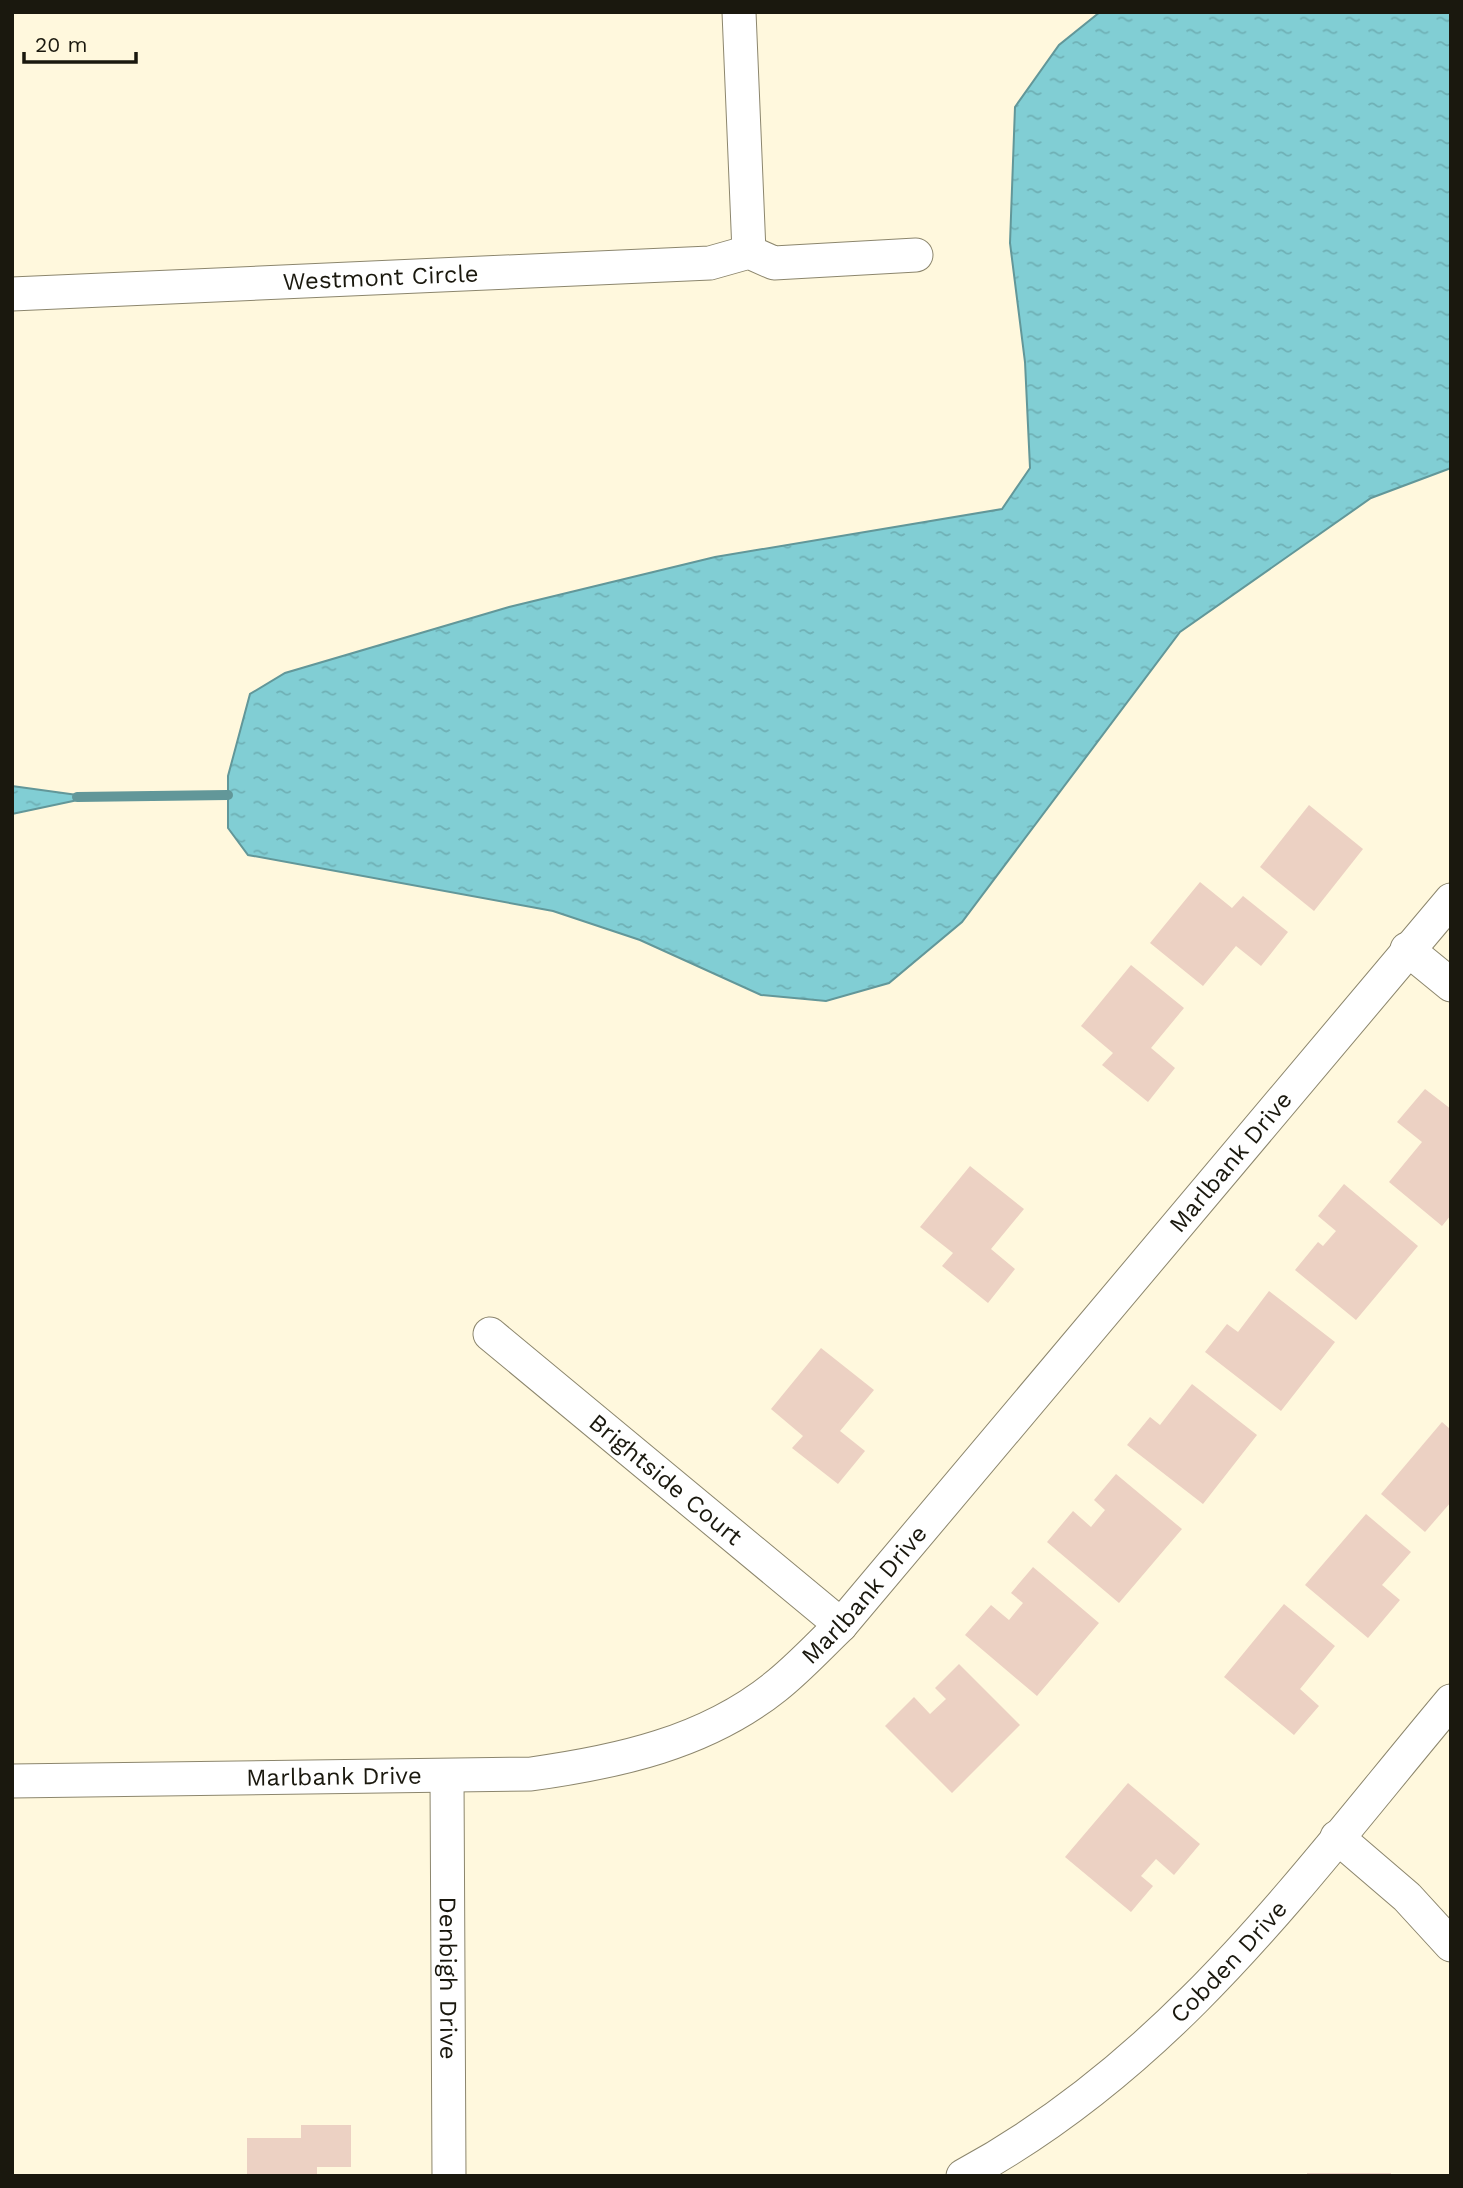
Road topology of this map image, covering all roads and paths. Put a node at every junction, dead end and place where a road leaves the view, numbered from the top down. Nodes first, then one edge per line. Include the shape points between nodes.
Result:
1 (739, 12) edge
2 (749, 252) junction
3 (916, 255) dead end
4 (12, 294) edge
5 (1451, 901) edge
6 (1407, 949) junction
7 (1451, 985) edge
8 (490, 1334) dead end
9 (841, 1625) junction
10 (1451, 1701) edge
11 (447, 1777) junction
12 (12, 1781) edge
13 (1337, 1837) junction
14 (1451, 1945) edge
15 (449, 2176) edge
16 (963, 2176) edge

1 - 2 street
2 - 3 street via 774,263
2 - 4 street, Westmont Circle via 710,263
5 - 6 street, Marlbank Drive
6 - 7 street
6 - 9 street, Marlbank Drive
8 - 9 street, Brightside Court
9 - 11 street, Marlbank Drive via 774,1688 719,1724 659,1749 596,1765 531,1774
10 - 13 street, Cobden Drive
11 - 12 street, Marlbank Drive
11 - 15 street, Denbigh Drive
13 - 14 street via 1407,1897
13 - 16 street, Cobden Drive via 1241,1953 1159,2036 1063,2113

